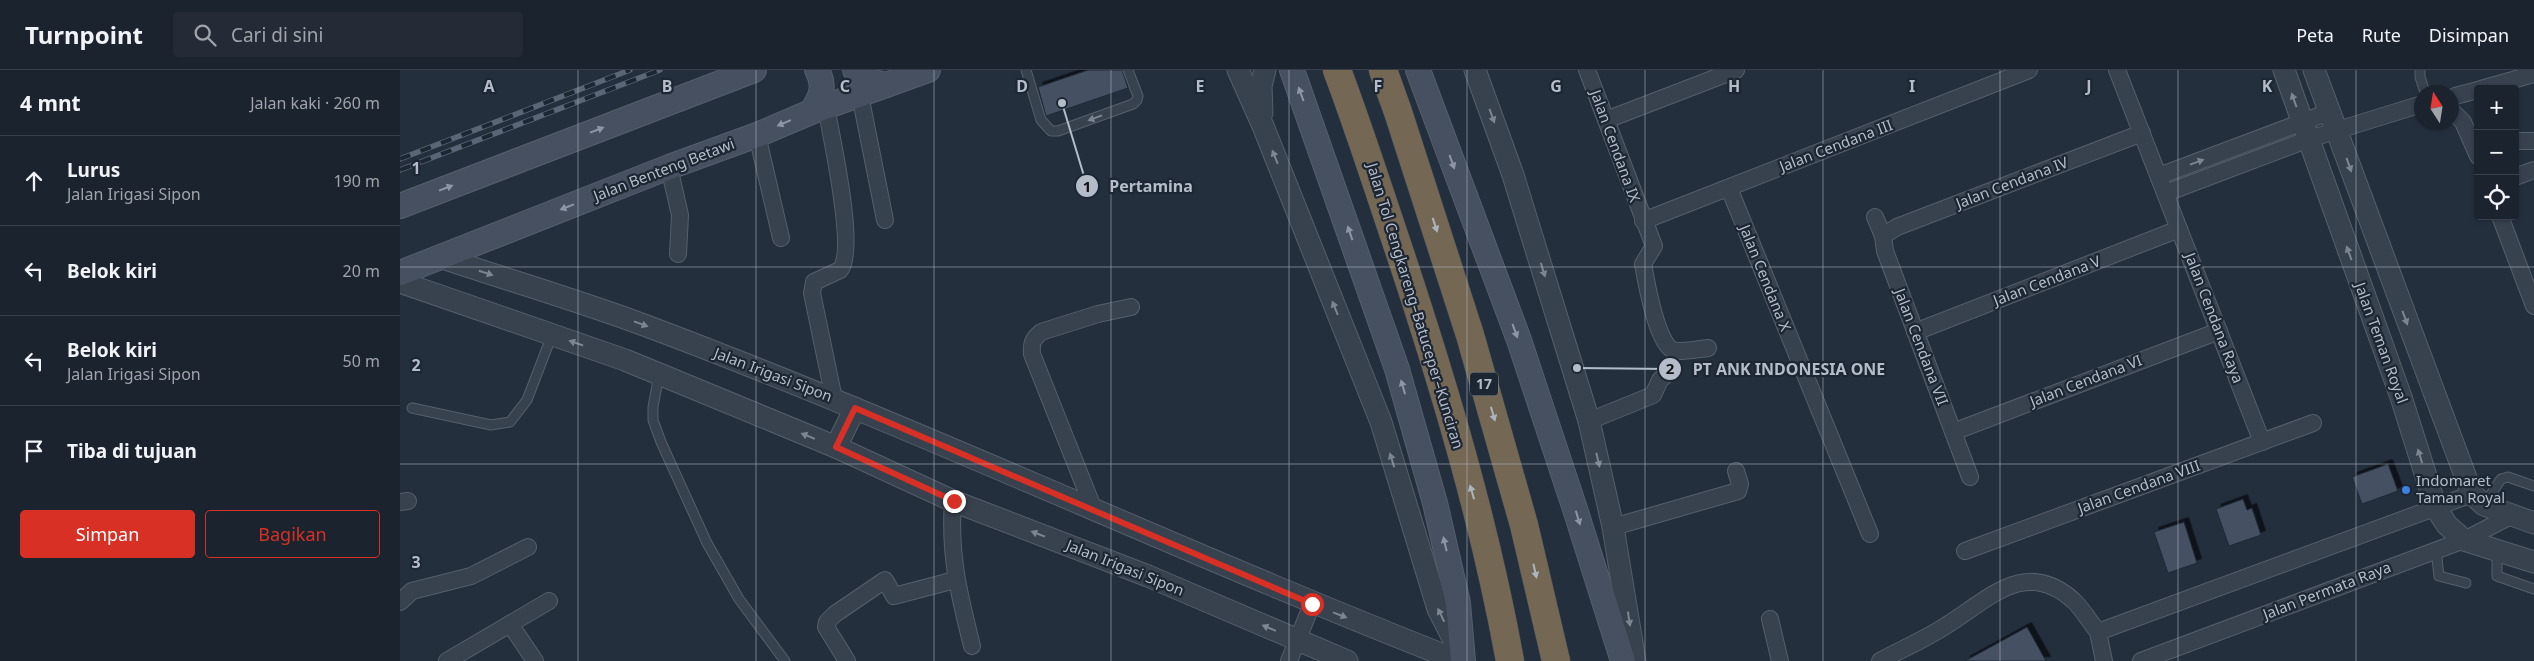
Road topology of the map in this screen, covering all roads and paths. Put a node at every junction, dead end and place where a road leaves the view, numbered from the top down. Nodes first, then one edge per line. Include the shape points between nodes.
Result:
1 (754, 70) edge
2 (817, 70) edge
3 (855, 70) edge
4 (928, 70) edge
5 (1026, 70) edge
6 (1128, 70) edge
7 (1238, 70) edge
8 (1265, 70) edge
9 (1292, 70) edge
10 (1337, 70) edge
11 (1382, 70) edge
12 (1475, 70) edge
13 (1587, 70) edge
14 (1736, 70) edge
15 (2029, 70) edge
16 (2117, 70) edge
17 (2284, 70) edge
18 (2314, 70) edge
19 (2420, 70) edge
20 (2534, 74) edge
21 (1421, 77) edge
22 (886, 85) junction
23 (2423, 85) edge
24 (2494, 85) edge
25 (2474, 90) edge
26 (860, 94) junction
27 (2459, 95) edge
28 (2414, 106) edge
29 (819, 109) junction
30 (2459, 118) edge
31 (1606, 120) junction
32 (2333, 121) junction
33 (1263, 126) junction
34 (2306, 131) junction
35 (2142, 133) junction
36 (757, 135) junction
37 (2519, 141) edge
38 (2534, 141) edge
39 (2474, 142) edge
40 (669, 167) junction
41 (2534, 170) edge
42 (2158, 176) junction
43 (2519, 176) edge
44 (1729, 188) junction
45 (2166, 193) junction
46 (400, 206) edge
47 (1875, 217) dead end
48 (884, 220) dead end
49 (2502, 220) edge
50 (1643, 221) junction
51 (2180, 229) junction
52 (1883, 236) junction
53 (781, 238) dead end
54 (678, 254) dead end
55 (440, 257) junction
56 (400, 273) edge
57 (2530, 281) edge
58 (400, 282) edge
59 (2534, 306) edge
60 (1131, 307) dead end
61 (2219, 331) junction
62 (1915, 332) junction
63 (552, 335) junction
64 (1708, 348) dead end
65 (1669, 372) dead end
66 (659, 375) junction
67 (834, 399) junction
68 (412, 408) dead end
69 (853, 412) junction
70 (1589, 421) junction
71 (2313, 423) dead end
72 (1953, 432) junction
73 (2262, 442) junction
74 (838, 443) junction
75 (1736, 471) dead end
76 (1970, 477) dead end
77 (2534, 486) edge
78 (2478, 500) junction
79 (954, 501) junction
80 (2436, 508) junction
81 (1094, 510) junction
82 (2511, 516) junction
83 (2534, 523) edge
84 (1614, 527) junction
85 (1870, 534) dead end
86 (2464, 540) junction
87 (528, 547) dead end
88 (2436, 550) junction
89 (1965, 551) dead end
90 (2497, 551) junction
91 (2534, 562) edge
92 (955, 580) junction
93 (2466, 583) dead end
94 (2534, 589) edge
95 (549, 601) dead end
96 (400, 602) edge
97 (1312, 605) junction
98 (1770, 619) dead end
99 (510, 624) junction
100 (2098, 632) junction
101 (1296, 638) junction
102 (972, 646) dead end
103 (1462, 660) edge
104 (1510, 660) edge
105 (446, 661) edge
106 (535, 661) edge
107 (785, 661) edge
108 (847, 661) edge
109 (1288, 661) edge
110 (1346, 661) edge
111 (1556, 661) edge
112 (1623, 661) edge
113 (1636, 661) edge
114 (1780, 661) edge
115 (1880, 661) edge
116 (2104, 661) edge
117 (2141, 661) edge

46 -> 1 main road
2 - 29 main road via 822,83
3 - 22 main road via 866,80
4 - 22 main road, Jalan Benteng Betawi
6 -> 5 lane via 1138,100 1058,131 1051,131 1041,120
7 - 33 street
8 - 33 street via 1261,86
103 -> 9 main road via 1456,594 1403,388
104 -> 10 highway, Jalan Tol Cengkareng–Batuceper–Kunciran via 1484,534 1435,360
11 -> 111 highway, 17 via 1473,345 1524,525
12 -> 70 street via 1513,175
13 - 31 street, Jalan Cendana IX
14 - 31 street
15 - 44 street, Jalan Cendana III
16 - 35 street, Jalan Cendana Raya
34 -> 17 street, Jalan Teman Royal
18 - 32 street, Jalan Teman Royal
19 - 23 lane
20 - 24 street
21 -> 112 main road via 1519,340
22 - 26 main road, Jalan Benteng Betawi
25 - 27 street
26 - 29 main road, Jalan Benteng Betawi
26 - 48 street
28 - 32 street
29 -> 36 main road, Jalan Benteng Betawi
29 - 67 street via 845,209 844,261 840,270 814,282 812,293
30 - 39 street
31 - 50 street, Jalan Cendana IX
32 - 34 street
32 -> 78 street, Jalan Teman Royal
103 -> 33 street via 1438,609 1380,422
42 -> 34 street
34 - 45 street
80 -> 34 street, Jalan Teman Royal via 2401,397
35 - 42 street, Jalan Cendana Raya
35 - 52 street, Jalan Cendana IV via 1897,227
36 - 40 main road, Jalan Benteng Betawi
36 - 53 street
37 - 38 street
40 - 54 street via 680,215
40 -> 55 main road, Jalan Benteng Betawi
41 - 43 street
42 - 45 street, Jalan Cendana Raya
44 - 50 street, Jalan Cendana III
44 - 85 street, Jalan Cendana X
45 - 51 street, Jalan Cendana Raya
47 - 52 street, Jalan Cendana VII
49 - 57 street
50 - 64 street, Jalan Cendana IX via 1654,246 1643,264 1646,284 1666,345 1674,350
51 - 61 street, Jalan Cendana Raya
51 - 62 street, Jalan Cendana V
52 - 62 street, Jalan Cendana VII via 1885,251
55 - 56 main road, Jalan Benteng Betawi
55 -> 67 street, Jalan Irigasi Sipon via 642,324
57 - 59 street
58 - 63 street, Jalan Irigasi Sipon
60 - 81 street via 1042,332 1034,338 1031,346
61 - 72 street, Jalan Cendana VI
61 - 73 street, Jalan Cendana Raya
62 - 72 street, Jalan Cendana VII
66 -> 63 street, Jalan Irigasi Sipon
63 - 68 lane via 527,400 510,422 491,425
65 - 70 street via 1660,380 1653,395
74 -> 66 street, Jalan Irigasi Sipon
66 - 107 lane via 653,413 661,442 707,543 739,599
67 - 69 street, Jalan Irigasi Sipon
69 - 74 street
69 - 81 street, Jalan Irigasi Sipon
70 -> 84 street
71 - 73 street, Jalan Cendana VIII
72 - 76 street, Jalan Cendana VII
73 - 89 street, Jalan Cendana VIII via 2003,545
74 - 79 street, Jalan Irigasi Sipon
75 - 84 street via 1740,484 1738,491
77 - 78 lane via 2508,477 2501,479
78 - 80 street
78 - 82 street
79 - 92 street via 951,533
101 -> 79 street, Jalan Irigasi Sipon via 1148,576
80 - 86 street, Jalan Teman Royal via 2447,525
80 - 100 street
81 - 97 street, Jalan Irigasi Sipon
82 - 83 street
82 - 86 street, Jalan Permata Raya
84 -> 113 street
86 - 88 street, Jalan Permata Raya
86 - 90 street, Jalan Teman Royal
87 - 96 street via 471,576 412,591
88 - 93 lane via 2438,576
88 - 117 street, Jalan Permata Raya
90 - 91 street, Jalan Teman Royal
90 - 94 lane via 2497,576
92 - 102 street
92 - 108 street via 896,596 885,580 834,614 826,627
95 - 99 street
97 - 101 street
97 -> 103 street, Jalan Irigasi Sipon
98 - 114 street
99 - 105 street
99 - 106 street
100 - 115 street via 2074,601 2047,584 2023,581 2005,586 1946,626
100 - 116 street
101 - 109 street
101 - 110 street, Jalan Irigasi Sipon

